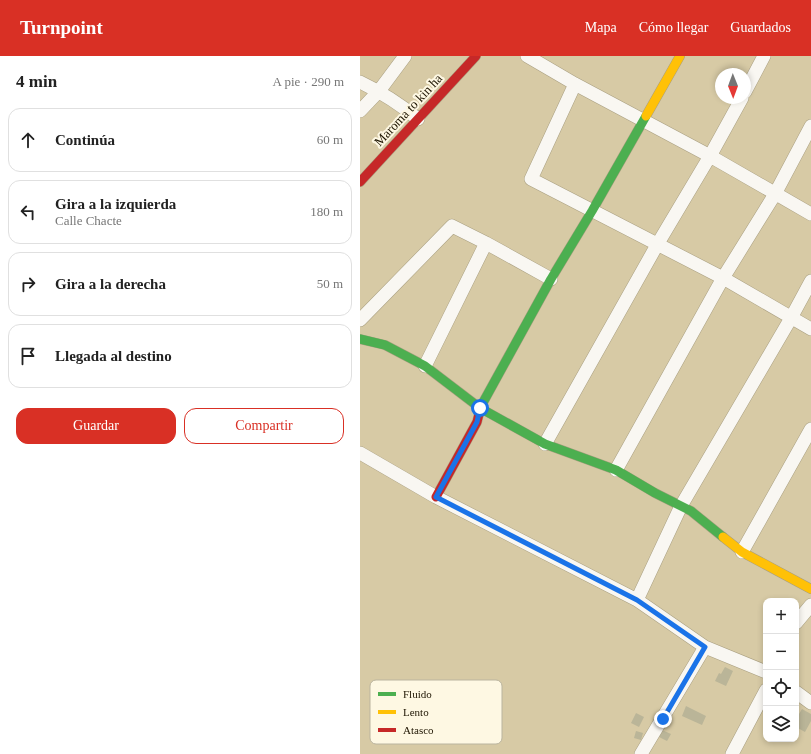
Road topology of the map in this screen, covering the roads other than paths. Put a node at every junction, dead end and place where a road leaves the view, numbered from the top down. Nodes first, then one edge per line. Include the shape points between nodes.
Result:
1 (405, 56) edge
2 (476, 56) edge
3 (527, 56) edge
4 (680, 56) edge
5 (764, 56) edge
6 (751, 81) edge
7 (360, 82) edge
8 (575, 84) junction
9 (379, 91) junction
10 (739, 104) edge
11 (360, 112) edge
12 (418, 119) junction
13 (644, 121) junction
14 (811, 126) edge
15 (710, 156) junction
16 (360, 182) edge
17 (775, 194) junction
18 (592, 211) junction
19 (811, 214) edge
20 (486, 243) junction
21 (657, 245) junction
22 (723, 278) junction
23 (551, 279) junction
24 (811, 281) edge
25 (791, 318) junction
26 (360, 320) edge
27 (811, 329) edge
28 (360, 339) edge
29 (425, 366) junction
30 (480, 408) junction
31 (811, 429) edge
32 (545, 444) junction
33 (360, 453) edge
34 (616, 470) junction
35 (436, 497) junction
36 (680, 506) junction
37 (742, 552) junction
38 (811, 589) edge
39 (637, 600) junction
40 (811, 605) edge
41 (799, 620) edge
42 (705, 647) junction
43 (763, 671) edge
44 (799, 694) edge
45 (763, 696) edge
46 (811, 703) edge
47 (641, 754) edge
48 (732, 754) edge

1 - 9 street
2 - 12 street, Maroma to kin ha
3 - 8 street
4 - 13 street
5 - 6 street
7 - 9 street
8 - 13 street
8 - 18 street via 531,179
9 - 11 street
9 - 12 street
10 - 15 street
12 - 16 street, Maroma to kin ha
13 - 15 street
13 - 18 street
14 - 17 street
15 - 17 street
15 - 21 street
17 - 19 street
17 - 22 street
18 - 21 street
18 - 23 street
20 - 23 street
20 - 26 street via 452,226
20 - 29 street
21 - 22 street
21 - 32 street
22 - 25 street
22 - 34 street
23 - 30 street
24 - 25 street
25 - 27 street
25 - 36 street
28 - 29 street via 385,345
29 - 30 street
30 - 32 street
30 - 35 street via 477,422
31 - 37 street
32 - 34 street
33 - 35 street
34 - 36 street
35 - 39 street
36 - 37 street via 691,511
36 - 39 street
37 - 38 street
39 - 42 street
40 - 41 street
42 - 43 street
42 - 47 street
44 - 46 street
45 - 48 street

